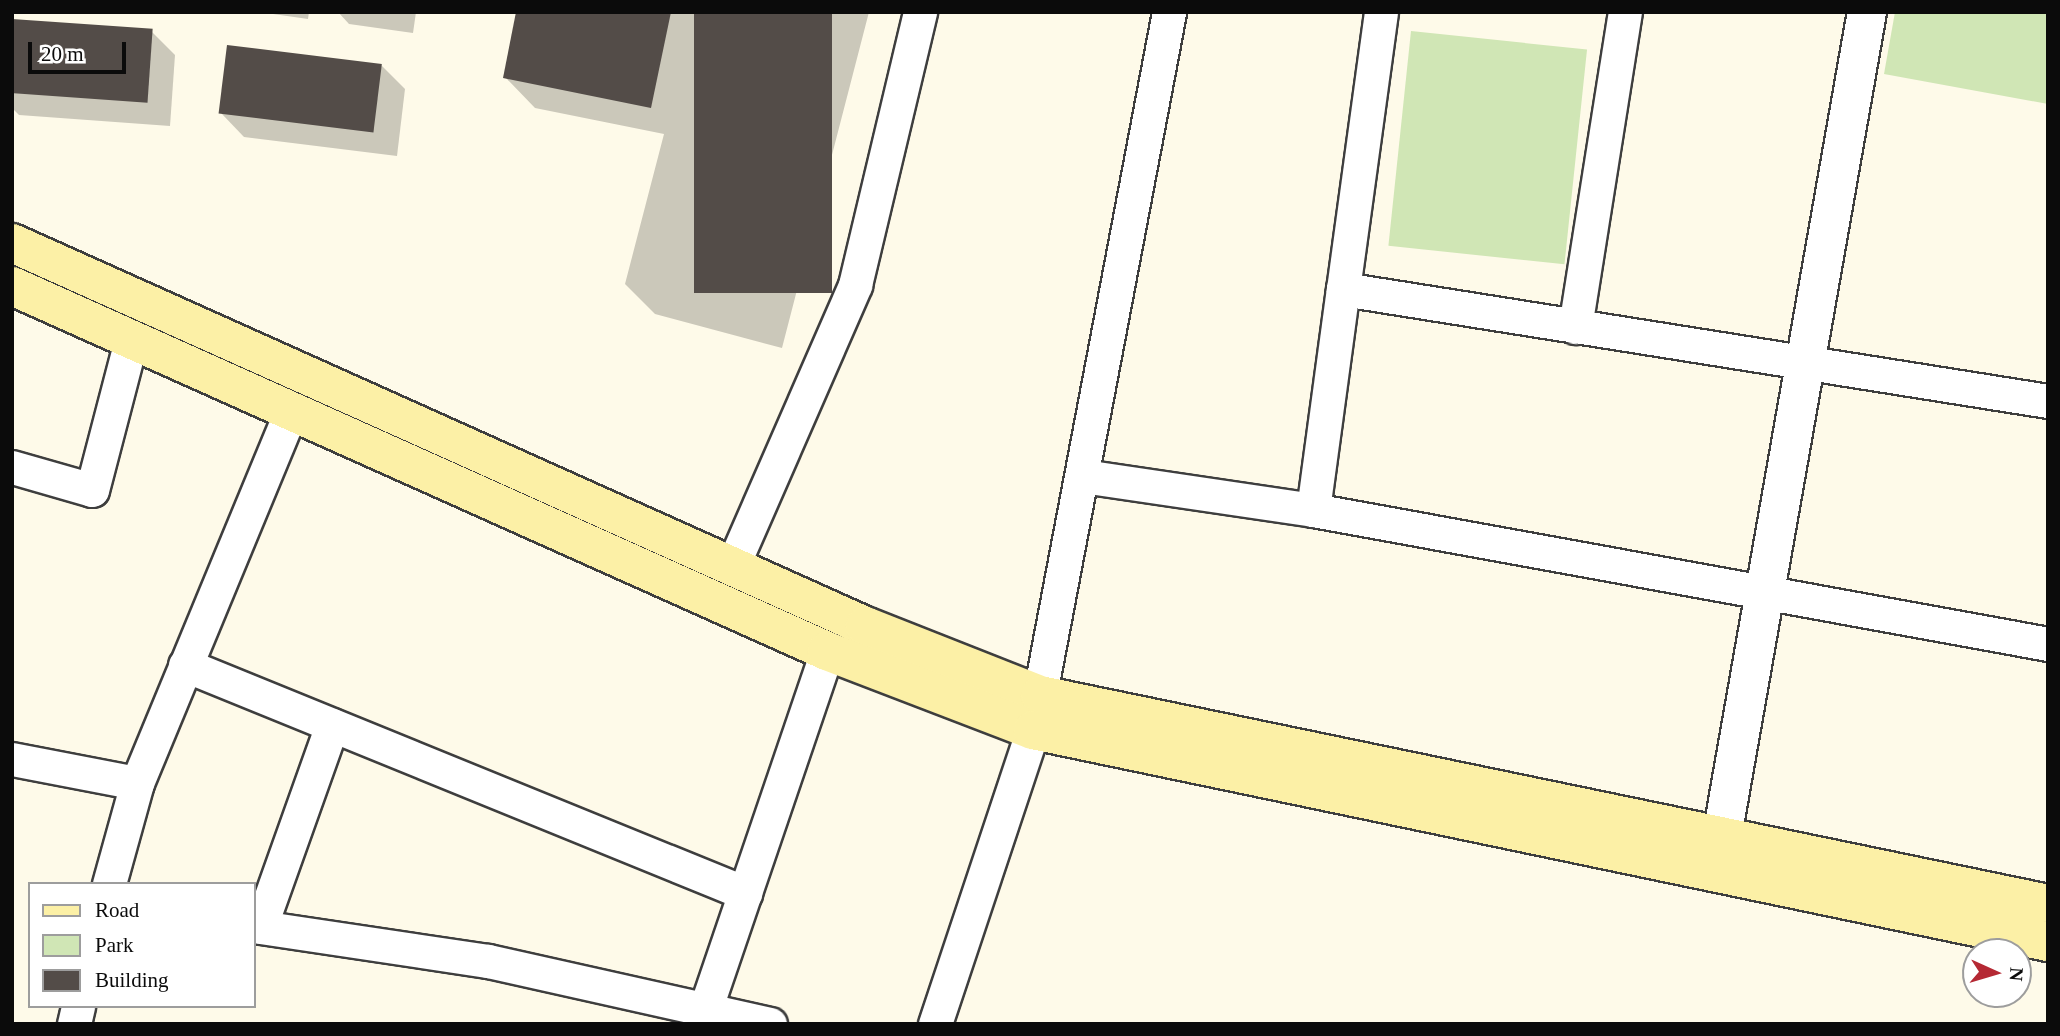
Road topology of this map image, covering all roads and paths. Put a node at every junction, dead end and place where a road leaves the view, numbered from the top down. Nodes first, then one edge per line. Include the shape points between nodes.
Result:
1 (920, 12) edge
2 (1169, 12) edge
3 (1381, 12) edge
4 (1625, 12) edge
5 (1867, 12) edge
6 (12, 243) edge
7 (12, 286) edge
8 (1343, 289) junction
9 (1575, 327) junction
10 (131, 340) junction
11 (1803, 364) junction
12 (2048, 401) edge
13 (290, 413) junction
14 (12, 467) edge
15 (1083, 476) junction
16 (1313, 510) junction
17 (732, 567) junction
18 (1762, 593) junction
19 (2048, 644) edge
20 (827, 651) junction
21 (185, 665) junction
22 (1037, 712) junction
23 (332, 725) junction
24 (12, 759) edge
25 (137, 783) junction
26 (1719, 854) junction
27 (110, 882) edge
28 (745, 893) junction
29 (2048, 904) edge
30 (2048, 942) edge
31 (705, 1010) junction
32 (770, 1024) edge
33 (936, 1024) edge

1 - 17 street via 855,285
2 - 15 street
3 - 8 street
4 - 9 street
5 - 11 street
6 - 17 main road
7 - 10 main road
8 - 9 street
8 - 16 street
9 - 11 street
10 - 13 main road
10 - 14 street via 92,490
11 - 12 street
11 - 18 street
13 - 20 main road
13 - 21 street
15 - 16 street
15 - 22 street
16 - 18 street
17 - 22 main road
18 - 19 street
18 - 26 street
20 - 22 main road
20 - 28 street
21 - 23 street
21 - 25 street
22 - 26 main road
22 - 33 street
23 - 28 street
23 - 31 street via 260,927 488,961
24 - 25 street
25 - 27 street
26 - 29 main road
26 - 30 main road
28 - 31 street
31 - 32 street

